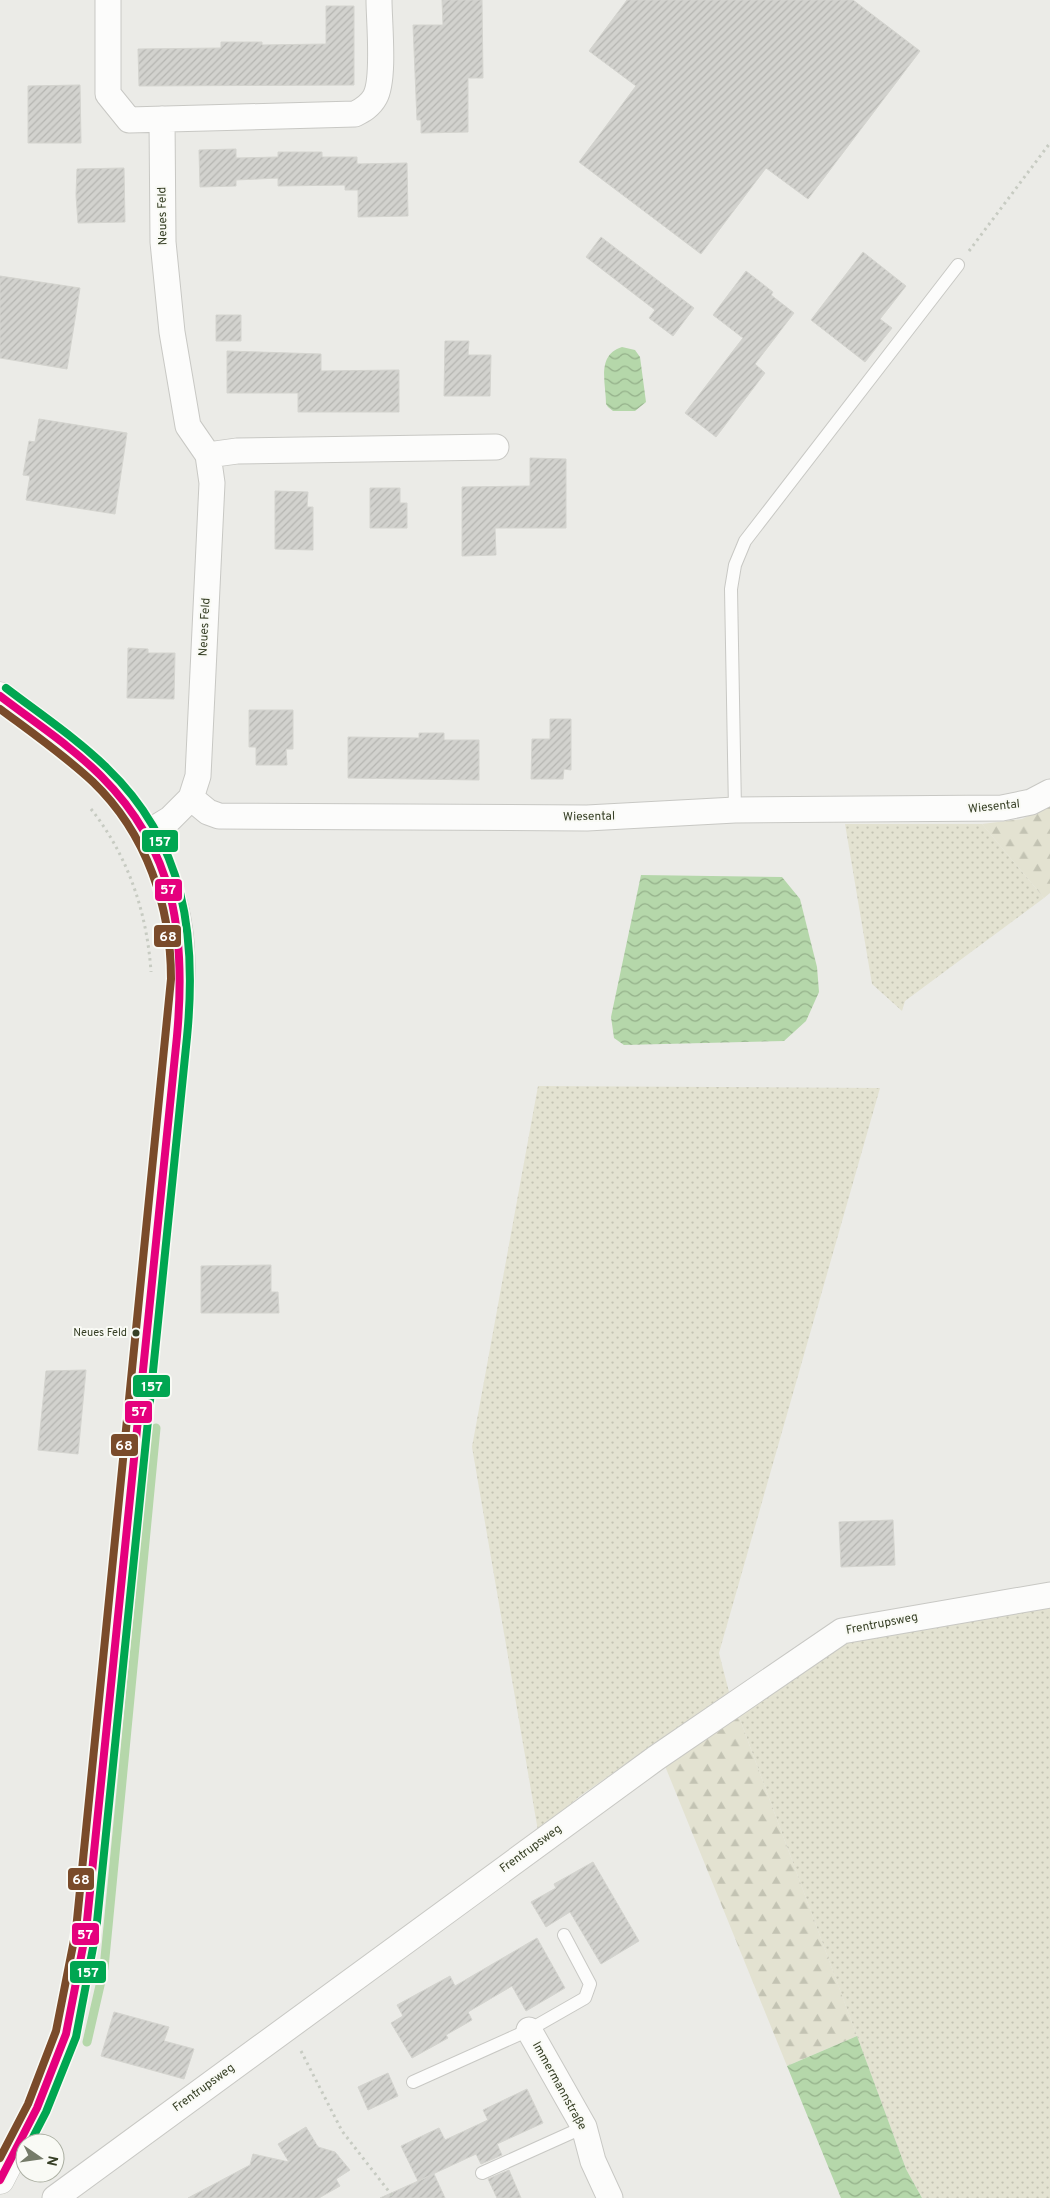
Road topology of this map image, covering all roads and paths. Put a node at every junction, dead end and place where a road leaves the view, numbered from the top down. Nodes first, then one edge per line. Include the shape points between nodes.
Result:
1 (108, 0) edge
2 (379, 0) edge
3 (162, 119) junction
4 (1050, 144) edge
5 (958, 265) joint
6 (496, 448) dead end
7 (208, 455) junction
8 (0, 696) edge
9 (1050, 792) edge
10 (191, 798) junction
11 (89, 808) dead end
12 (735, 810) junction
13 (144, 835) junction
14 (151, 979) dead end
15 (1050, 1595) edge
16 (564, 1935) dead end
17 (289, 2026) junction
18 (529, 2030) junction
19 (413, 2082) dead end
20 (584, 2127) junction
21 (482, 2173) dead end
22 (0, 2180) edge
23 (54, 2198) edge
24 (394, 2198) edge
25 (610, 2198) edge

1 - 3 street via 108,94 129,120
2 - 3 street via 380,80 376,96 366,108 354,114
3 - 7 street, Neues Feld via 163,242 172,332 188,426
4 - 5 path
5 - 12 lane via 746,541 735,565 731,589
6 - 7 street via 237,451
7 - 10 street, Neues Feld via 212,483 198,776
8 - 13 main road via 102,777
9 - 12 street, Wiesental via 1031,802 1002,808
10 - 12 street, Wiesental via 208,812 219,816 587,818
10 - 13 street via 170,819
11 - 14 path via 117,846 129,871 138,899
13 - 22 main road via 157,860 175,914 180,940 181,984 98,1833 86,1931 66,2034 38,2108
15 - 17 street, Frentrupsweg via 842,1631 656,1758
16 - 18 lane via 590,1984 585,1998
17 - 23 street, Frentrupsweg
17 - 24 path via 342,2131
18 - 19 lane
18 - 20 street, Immermannstraße
20 - 21 lane
20 - 25 street, Immermannstraße via 593,2161

